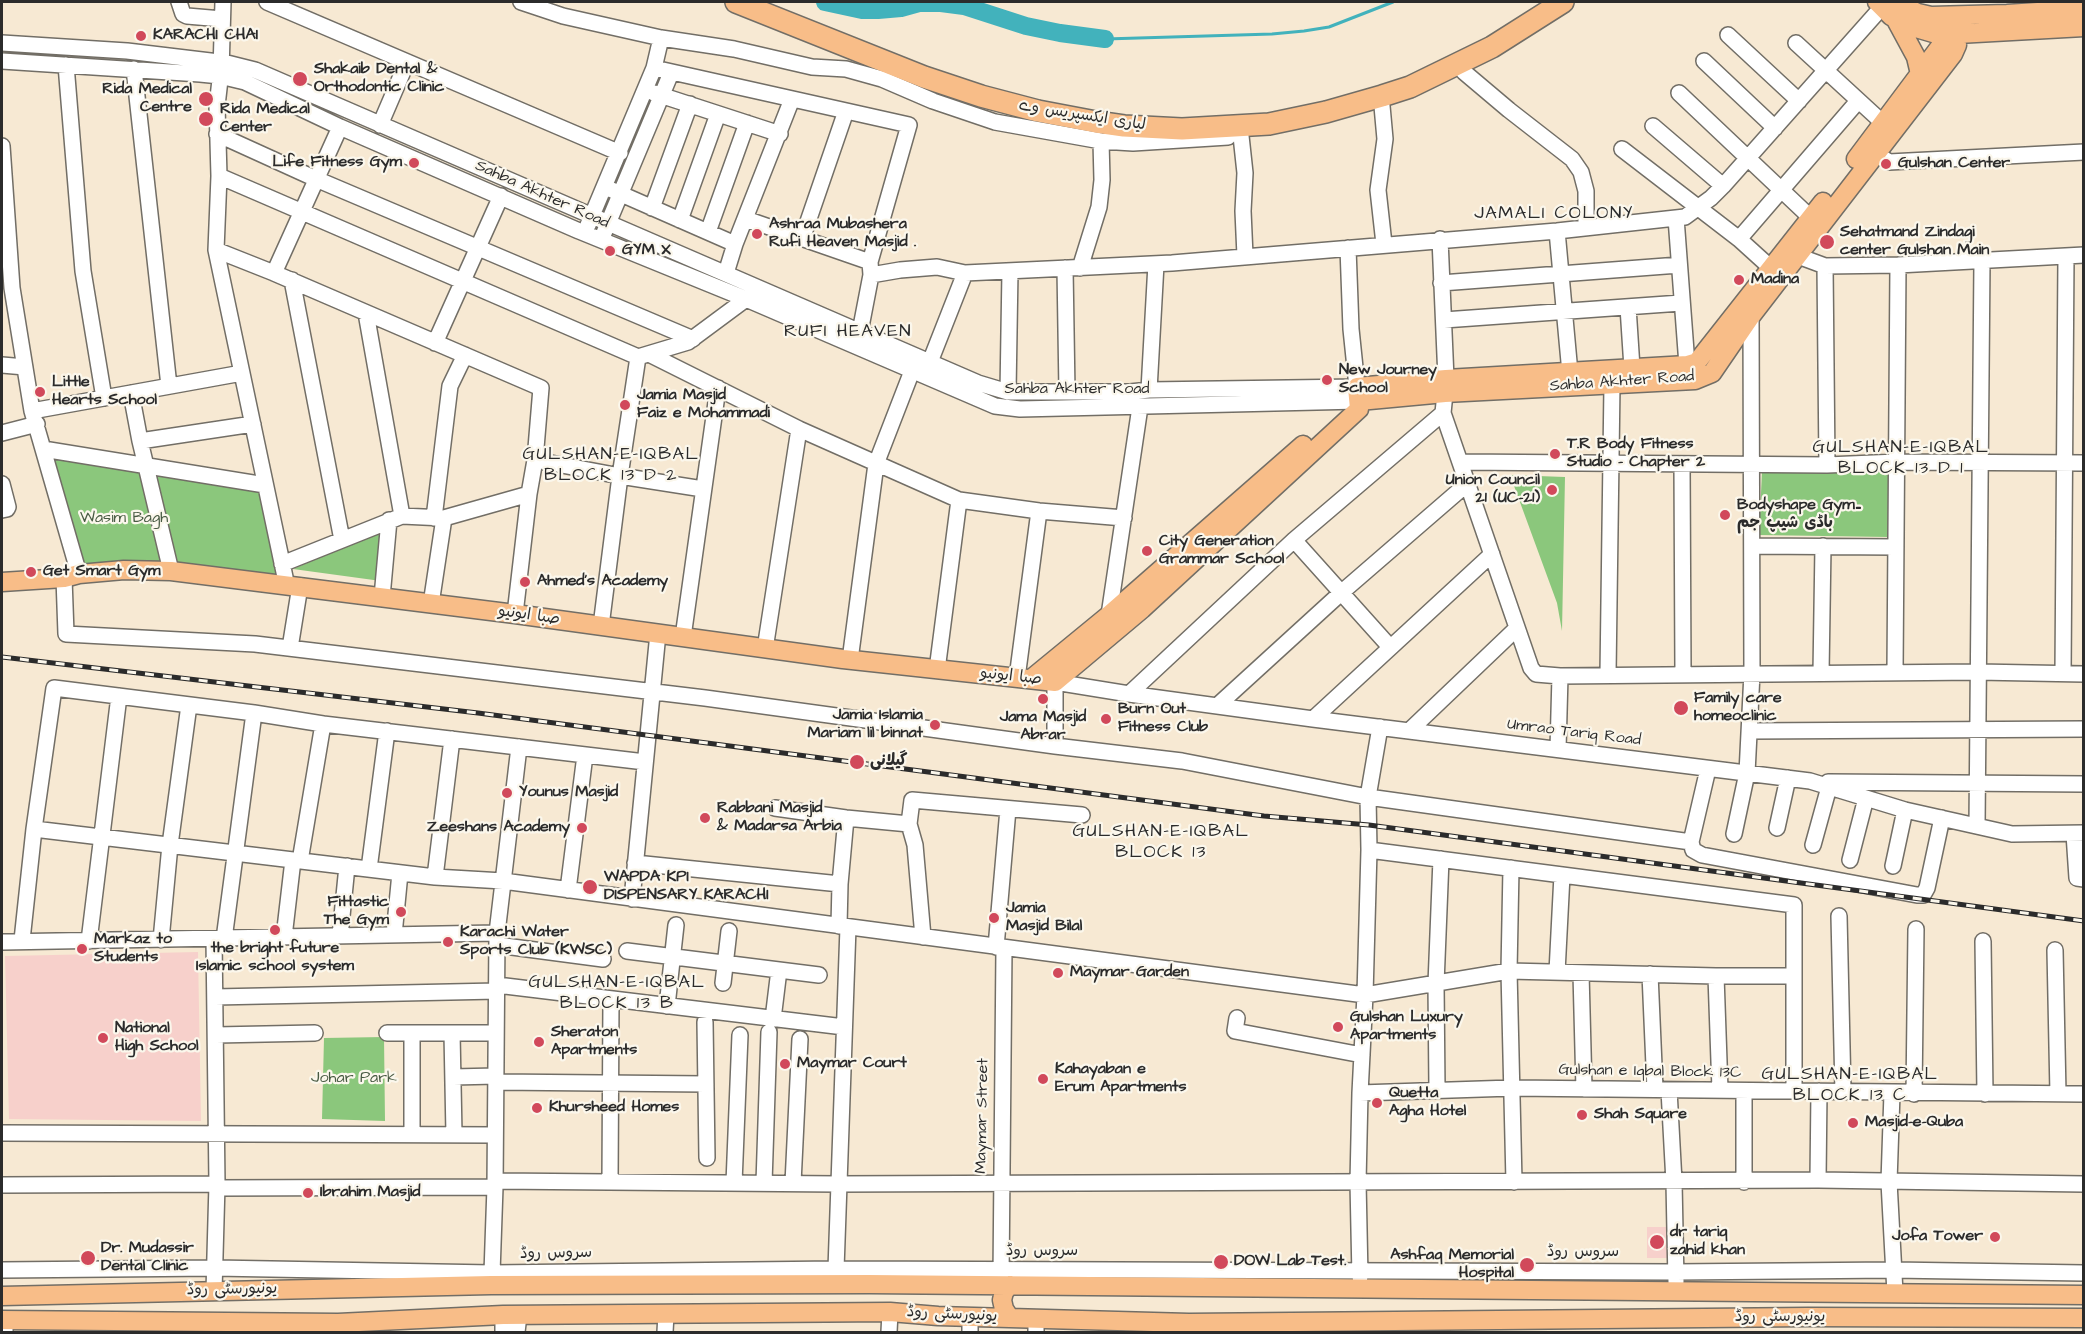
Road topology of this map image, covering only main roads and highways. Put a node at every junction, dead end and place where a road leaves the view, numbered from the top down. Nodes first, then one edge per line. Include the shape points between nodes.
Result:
1 (736, 2) edge
2 (1563, 2) edge
3 (1885, 3) edge
4 (2007, 8) edge
5 (2084, 9) edge
6 (1971, 15) junction
7 (1931, 16) junction
8 (1896, 20) junction
9 (2084, 27) edge
10 (1951, 34) junction
11 (1920, 74) junction
12 (1871, 150) junction
13 (1793, 251) junction
14 (1746, 312) junction
15 (1446, 386) junction
16 (1320, 437) junction
17 (2, 582) edge
18 (1024, 678) junction
19 (999, 1281) junction
20 (2, 1286) edge
21 (70, 1294) junction
22 (2084, 1294) edge
23 (2, 1296) edge
24 (2084, 1317) edge
25 (975, 1322) edge
26 (4, 1324) edge
27 (511, 1324) edge
28 (1025, 1324) edge
29 (1993, 1325) edge
30 (196, 1327) edge
31 (268, 1327) edge

1 - 2 highway, لیاری ایکسپریس وے via 981,96 1096,122 1182,129 1279,122 1391,93 1492,47
3 - 7 main road
3 - 8 main road
4 - 5 main road
4 - 6 main road
6 - 7 main road
6 - 10 main road, Sahba Akhter Road
7 - 10 main road
8 - 10 main road via 1929,33
8 - 11 main road via 1916,57
9 - 10 main road
10 - 11 main road, Sahba Akhter Road
10 - 12 main road, Sahba Akhter Road via 1957,45 1953,54
11 - 12 main road, Sahba Akhter Road via 1883,123
12 - 13 main road, Sahba Akhter Road
12 - 13 main road, Sahba Akhter Road via 1811,218
13 - 14 main road, Sahba Akhter Road
13 - 14 main road, Sahba Akhter Road via 1771,268
14 - 15 main road, Sahba Akhter Road via 1697,362 1687,365
14 - 15 main road, Sahba Akhter Road via 1712,373 1695,381
15 - 16 main road, Sahba Akhter Road via 1355,397
16 - 18 main road via 1109,615
16 - 18 main road, صبا ایونیو via 1142,609 1055,682
17 - 18 main road, صبا ایونیو via 124,570 171,571 849,660
19 - 21 main road, یونیورسٹی روڈ via 868,1277 462,1279
19 - 22 main road, یونیورسٹی روڈ via 1359,1289
19 - 25 main road via 990,1292 990,1308
19 - 28 main road via 1004,1309
20 - 21 main road
21 - 23 main road, یونیورسٹی روڈ
24 - 29 main road, یونیورسٹی روڈ
25 - 27 main road, یونیورسٹی روڈ via 890,1312 666,1314
25 - 28 main road, یونیورسٹی روڈ
26 - 30 main road, یونیورسٹی روڈ
27 - 31 main road, یونیورسٹی روڈ via 338,1323
28 - 29 main road, یونیورسٹی روڈ via 1808,1317
30 - 31 main road, یونیورسٹی روڈ

